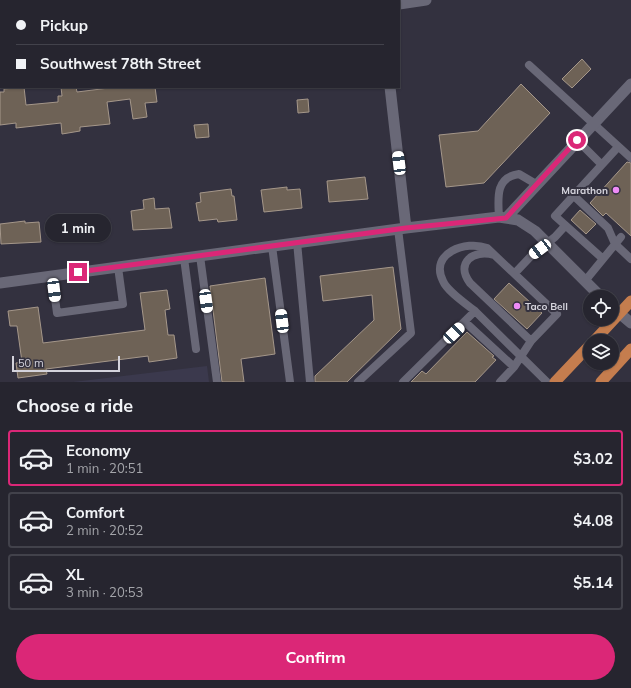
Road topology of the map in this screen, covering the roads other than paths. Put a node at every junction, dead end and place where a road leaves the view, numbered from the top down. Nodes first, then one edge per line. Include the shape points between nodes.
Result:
1 (426, 0) edge
2 (400, 4) edge
3 (529, 65) dead end
4 (630, 85) edge
5 (390, 88) edge
6 (593, 124) junction
7 (577, 140) junction
8 (618, 146) junction
9 (631, 158) edge
10 (601, 164) junction
11 (536, 184) junction
12 (573, 195) junction
13 (503, 218) junction
14 (565, 226) junction
15 (402, 229) junction
16 (621, 237) dead end
17 (297, 242) junction
18 (548, 243) junction
19 (615, 244) junction
20 (629, 244) dead end
21 (272, 246) junction
22 (622, 251) junction
23 (200, 256) junction
24 (497, 256) junction
25 (184, 258) junction
26 (602, 258) junction
27 (631, 259) edge
28 (118, 267) junction
29 (515, 273) junction
30 (52, 276) junction
31 (585, 281) junction
32 (0, 283) edge
33 (594, 290) edge
34 (631, 301) edge
35 (619, 308) edge
36 (475, 311) junction
37 (619, 313) edge
38 (465, 322) junction
39 (631, 323) edge
40 (531, 340) junction
41 (196, 349) dead end
42 (631, 349) edge
43 (583, 352) edge
44 (521, 356) junction
45 (514, 367) junction
46 (217, 382) edge
47 (290, 382) edge
48 (310, 382) edge
49 (358, 382) edge
50 (403, 382) edge
51 (500, 382) edge
52 (547, 382) edge
53 (555, 382) edge
54 (601, 382) edge

1 - 2 street
3 - 6 lane
4 - 6 street
5 - 15 street
6 - 7 street
6 - 8 lane
7 - 10 lane
7 - 11 street
8 - 9 lane
8 - 10 lane
10 - 12 lane
11 - 13 street
11 - 13 lane via 519,174 505,179 498,190
12 - 14 lane via 555,216
12 - 19 lane via 608,228
13 - 15 street
13 - 18 street via 523,223
14 - 18 lane
14 - 26 lane
15 - 17 street
15 - 49 lane via 411,333
16 - 19 lane
17 - 21 street
17 - 48 lane
18 - 29 lane
18 - 31 street
19 - 22 lane
19 - 26 lane
20 - 22 lane
21 - 23 street
21 - 47 lane
22 - 27 lane
23 - 25 street
23 - 46 lane
24 - 29 lane
24 - 36 lane via 487,248 472,245 449,252 443,258 441,270 445,286
24 - 40 lane via 484,252 473,255 466,263 466,276 470,283
25 - 28 street
25 - 41 lane
26 - 31 lane
28 - 30 street
28 - 30 lane via 123,304 57,313
29 - 40 lane via 557,314
30 - 32 street
31 - 33 street
34 - 35 highway
36 - 38 lane
36 - 44 lane
37 - 39 street
38 - 45 lane
38 - 50 lane
40 - 44 lane
42 - 54 highway
43 - 53 highway
44 - 45 lane
44 - 52 lane
45 - 51 lane

